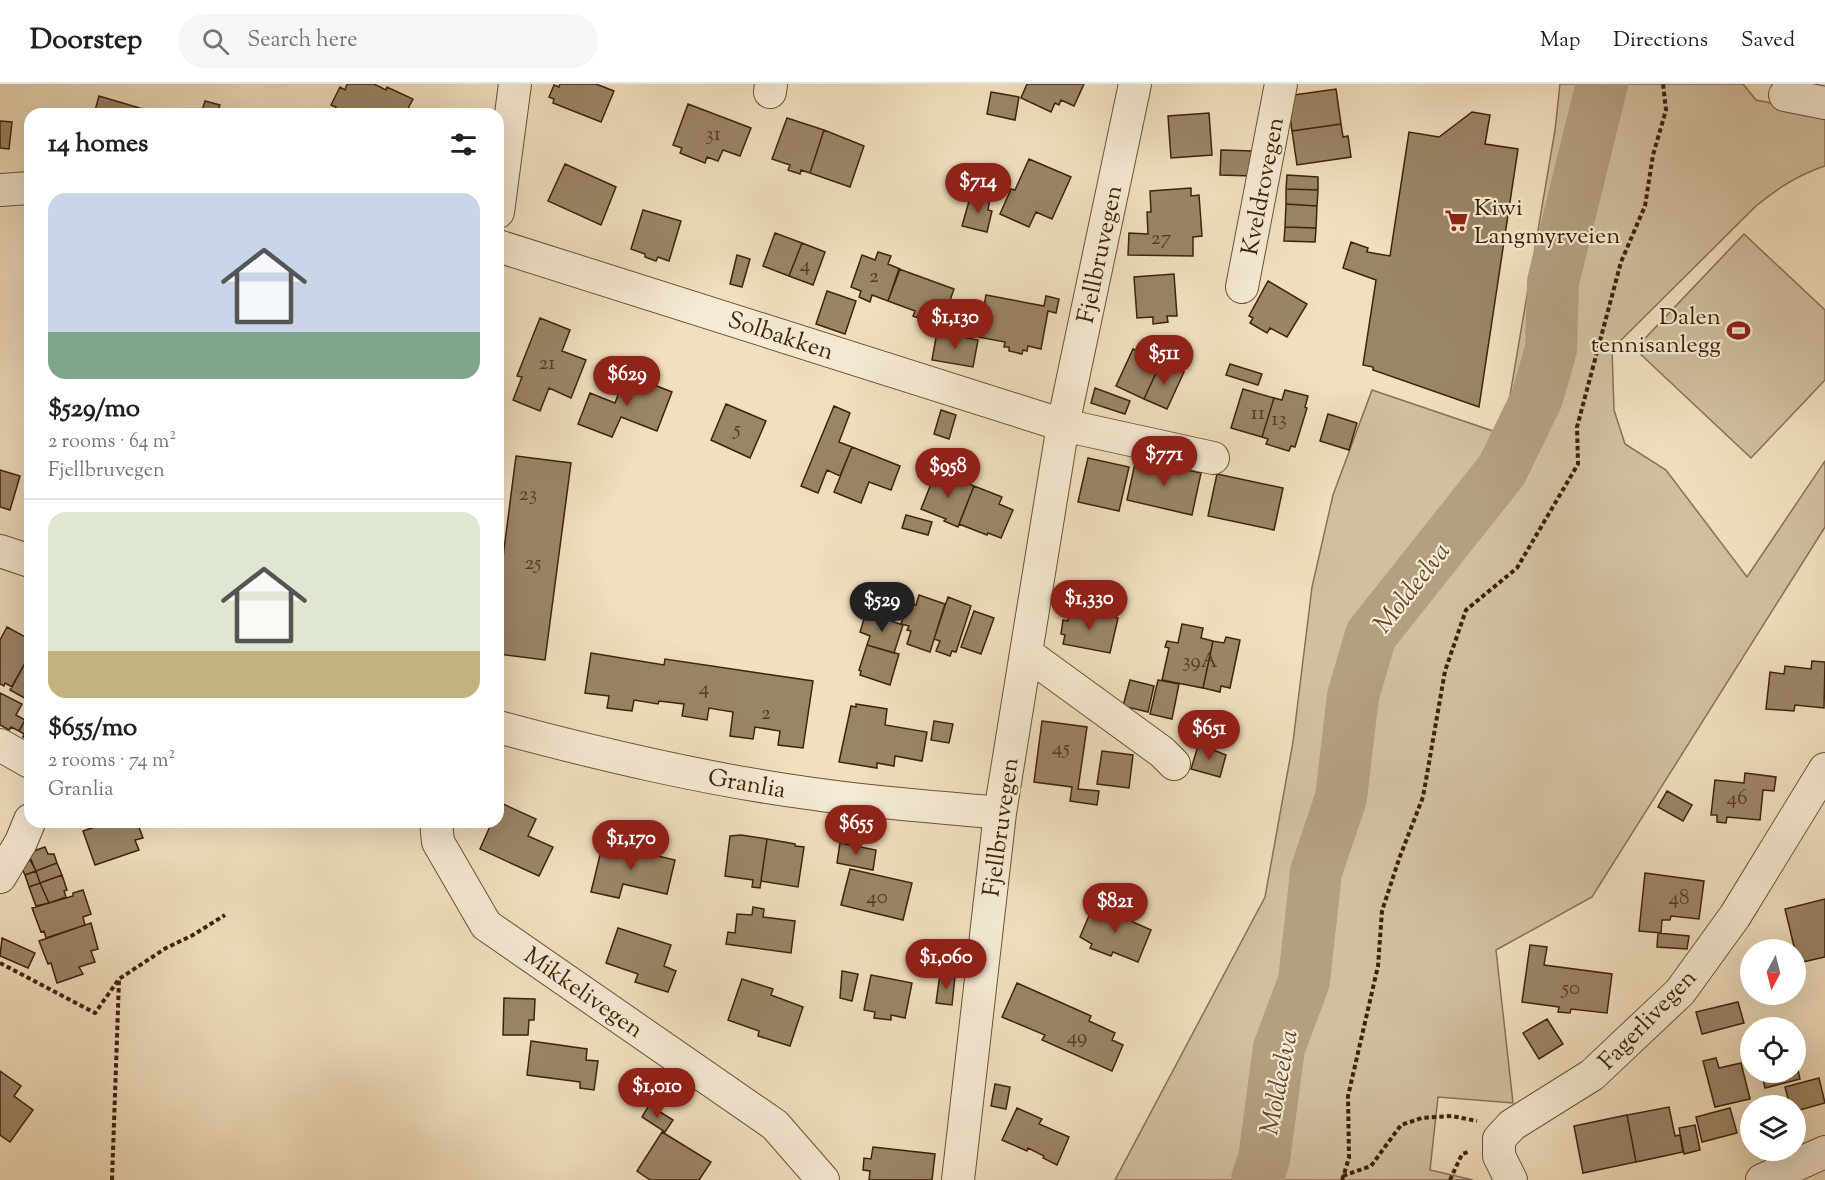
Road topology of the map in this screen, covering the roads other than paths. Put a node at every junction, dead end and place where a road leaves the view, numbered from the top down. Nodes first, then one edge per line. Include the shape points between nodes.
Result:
1 (515, 84) edge
2 (1135, 84) edge
3 (1281, 84) edge
4 (1785, 95) dead end
5 (1825, 103) edge
6 (504, 167) edge
7 (24, 188) edge
8 (0, 190) edge
9 (504, 248) edge
10 (1242, 287) dead end
11 (1063, 425) junction
12 (1213, 458) dead end
13 (0, 551) edge
14 (24, 559) edge
15 (1026, 653) junction
16 (504, 729) edge
17 (0, 745) edge
18 (24, 759) edge
19 (1174, 764) dead end
20 (1825, 769) edge
21 (1000, 813) junction
22 (27, 828) edge
23 (437, 828) edge
24 (0, 877) edge
25 (1825, 1152) edge
26 (823, 1180) edge
27 (958, 1180) edge
28 (1511, 1180) edge
29 (1762, 1180) edge

1 - 6 street
2 - 11 street, Fjellbruvegen
3 - 10 street, Kveldrovegen
4 - 5 street
7 - 8 street
9 - 11 street, Solbakken
11 - 12 street
11 - 15 street, Fjellbruvegen
13 - 14 street
15 - 19 street
15 - 21 street, Fjellbruvegen
16 - 21 street, Granlia via 700,775 814,794
17 - 18 street
20 - 28 street, Fagerlivegen via 1735,915 1680,992 1592,1075 1512,1125 1499,1139 1499,1156
21 - 27 street, Fjellbruvegen
22 - 24 street
23 - 26 street, Mikkelivegen via 438,842 486,925 775,1125
25 - 29 street

